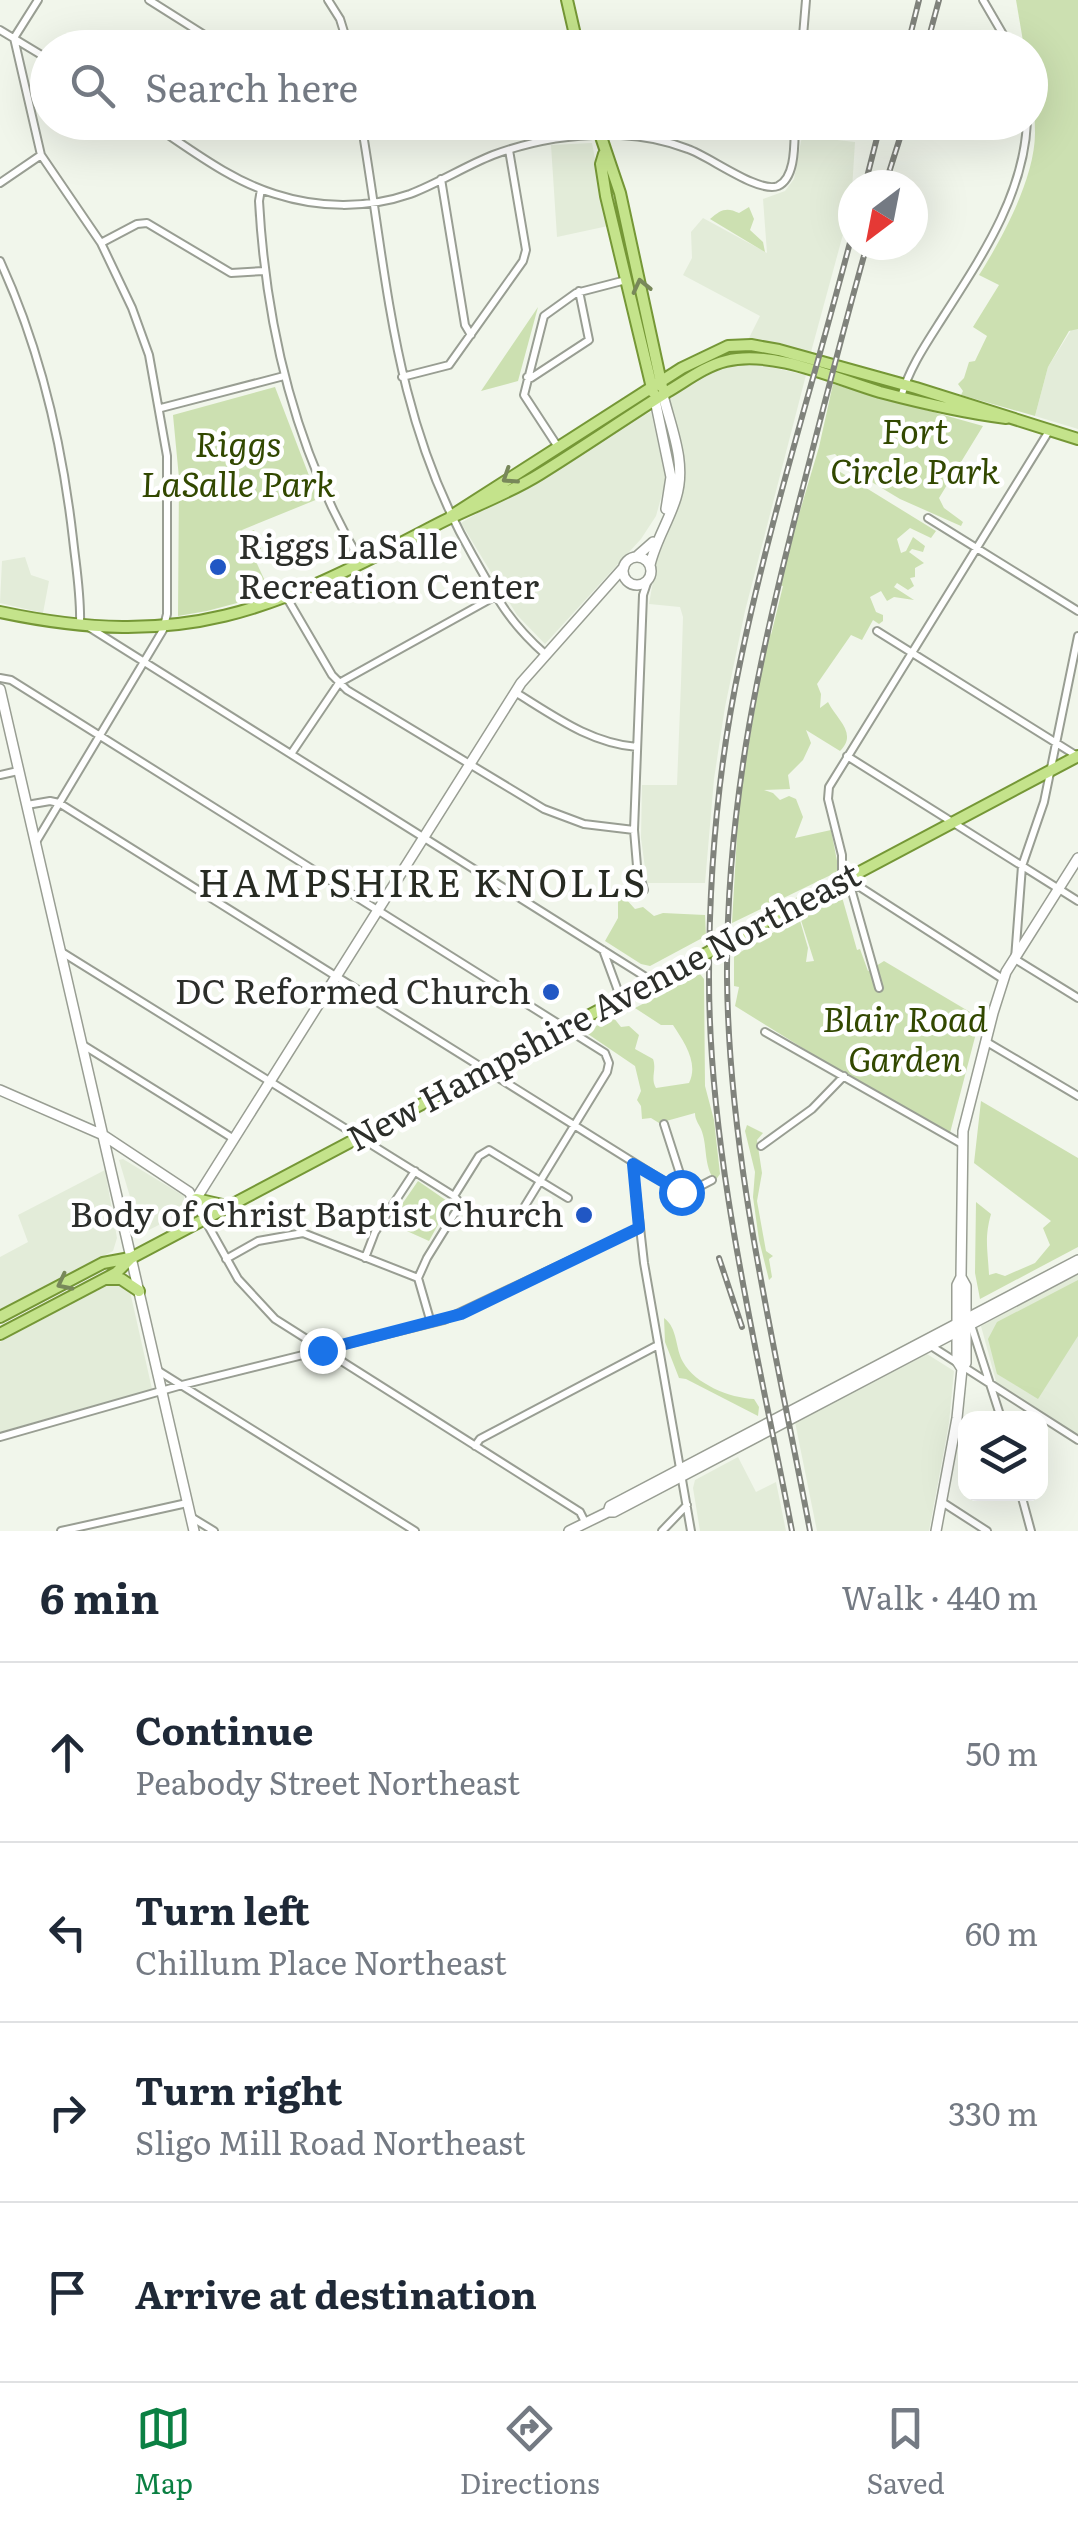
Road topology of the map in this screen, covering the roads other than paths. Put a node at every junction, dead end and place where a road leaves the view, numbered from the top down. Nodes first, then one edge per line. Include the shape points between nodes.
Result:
1 (38, 0) edge
2 (149, 0) edge
3 (328, 0) edge
4 (567, 0) edge
5 (806, 0) edge
6 (983, 0) edge
7 (0, 30) edge
8 (196, 30) edge
9 (343, 30) edge
10 (574, 30) edge
11 (804, 30) edge
12 (1003, 30) edge
13 (14, 38) junction
14 (30, 48) edge
15 (30, 107) edge
16 (38, 140) edge
17 (179, 140) edge
18 (362, 140) edge
19 (550, 140) edge
20 (600, 140) edge
21 (654, 140) edge
22 (794, 140) edge
23 (1024, 140) edge
24 (509, 150) junction
25 (604, 154) junction
26 (41, 155) junction
27 (441, 180) junction
28 (0, 183) edge
29 (261, 189) junction
30 (374, 203) junction
31 (101, 244) junction
32 (0, 262) edge
33 (264, 271) junction
34 (626, 280) junction
35 (579, 291) junction
36 (471, 336) junction
37 (284, 376) junction
38 (402, 377) junction
39 (527, 377) junction
40 (658, 391) junction
41 (903, 391) junction
42 (161, 408) junction
43 (1049, 431) junction
44 (1078, 439) edge
45 (558, 447) junction
46 (451, 517) junction
47 (928, 518) dead end
48 (977, 548) junction
49 (636, 558) junction
50 (362, 563) junction
51 (650, 566) junction
52 (624, 567) junction
53 (648, 580) junction
54 (614, 581) junction
55 (631, 583) junction
56 (643, 595) junction
57 (494, 597) junction
58 (287, 598) junction
59 (1078, 610) edge
60 (0, 612) edge
61 (84, 626) junction
62 (164, 627) junction
63 (877, 631) dead end
64 (1078, 636) edge
65 (912, 652) junction
66 (544, 654) junction
67 (145, 662) junction
68 (0, 678) edge
69 (338, 683) junction
70 (0, 690) edge
71 (516, 692) junction
72 (99, 735) junction
73 (1056, 742) junction
74 (637, 747) junction
75 (290, 754) junction
76 (847, 756) junction
77 (1078, 756) edge
78 (470, 764) junction
79 (19, 770) junction
80 (1050, 770) junction
81 (0, 775) edge
82 (58, 803) junction
83 (27, 805) junction
84 (953, 822) junction
85 (634, 830) junction
86 (424, 838) junction
87 (36, 843) junction
88 (1078, 858) edge
89 (1022, 866) junction
90 (848, 879) junction
91 (1058, 889) junction
92 (644, 890) dead end
93 (1078, 901) edge
94 (379, 910) junction
95 (602, 949) junction
96 (60, 952) junction
97 (1015, 959) junction
98 (337, 977) junction
99 (1003, 979) junction
100 (653, 981) junction
101 (879, 988) dead end
102 (621, 998) junction
103 (1078, 998) edge
104 (566, 1028) junction
105 (765, 1032) dead end
106 (985, 1041) junction
107 (82, 1044) junction
108 (485, 1070) junction
109 (844, 1076) junction
110 (272, 1082) junction
111 (0, 1090) edge
112 (1078, 1096) edge
113 (664, 1124) dead end
114 (574, 1126) junction
115 (376, 1128) junction
116 (102, 1135) junction
117 (359, 1136) junction
118 (235, 1140) junction
119 (962, 1144) junction
120 (761, 1146) dead end
121 (377, 1147) junction
122 (633, 1164) junction
123 (414, 1171) junction
124 (712, 1180) dead end
125 (540, 1181) junction
126 (681, 1192) junction
127 (454, 1196) junction
128 (568, 1198) dead end
129 (196, 1199) junction
130 (228, 1206) junction
131 (523, 1209) dead end
132 (205, 1218) junction
133 (639, 1228) junction
134 (131, 1258) junction
135 (365, 1258) junction
136 (226, 1259) junction
137 (1078, 1260) edge
138 (114, 1266) junction
139 (1078, 1268) edge
140 (418, 1278) junction
141 (102, 1280) junction
142 (139, 1291) junction
143 (0, 1317) edge
144 (431, 1324) junction
145 (964, 1325) junction
146 (0, 1334) edge
147 (927, 1344) junction
148 (658, 1345) junction
149 (322, 1350) junction
150 (156, 1369) junction
151 (962, 1369) junction
152 (182, 1385) junction
153 (992, 1387) junction
154 (162, 1392) junction
155 (999, 1411) edge
156 (0, 1437) edge
157 (1078, 1440) edge
158 (474, 1446) junction
159 (681, 1472) junction
160 (1024, 1501) edge
161 (940, 1502) junction
162 (187, 1503) junction
163 (686, 1505) junction
164 (190, 1516) junction
165 (585, 1522) junction
166 (65, 1531) edge
167 (194, 1531) edge
168 (214, 1531) edge
169 (415, 1531) edge
170 (569, 1531) edge
171 (662, 1531) edge
172 (691, 1531) edge
173 (936, 1531) edge
174 (988, 1531) edge
175 (1031, 1531) edge

1 - 13 street
2 - 8 street
3 - 9 street
4 - 10 main road
5 - 11 street
6 - 12 street
7 - 13 street
13 - 14 street
13 - 15 street
16 - 26 street
17 - 29 street
18 - 30 street
19 - 24 street
20 - 25 main road
21 - 22 street via 772,188 784,182
23 - 41 street via 993,236
24 - 27 street
24 - 36 street via 525,258
25 - 34 main road via 606,196
40 -> 25 main road via 620,193
26 - 28 street
26 - 31 street
27 - 30 street
27 - 36 street
29 - 30 street via 320,204
29 - 33 street
30 - 38 street
31 - 33 street via 147,223 229,272
31 - 42 street via 140,328
32 - 61 street via 34,346 56,428
33 - 37 street
34 - 35 street
34 - 40 main road
35 - 39 street via 542,318
35 - 39 street via 589,340
36 - 38 street via 445,368
37 - 42 street
37 - 50 street via 318,478
38 - 46 street
39 - 45 street via 525,398
40 - 41 main road via 708,354 745,345
40 - 45 main road
40 - 46 main road via 504,495
40 - 49 street via 671,491 651,546
40 - 51 street via 680,475
41 - 43 main road via 974,405
42 - 62 street via 169,488
43 - 44 main road
43 - 48 street
45 -> 46 main road
46 - 50 main road
46 - 57 street
47 - 48 street
48 - 59 street
48 - 65 street
49 - 51 street
49 - 52 street
50 - 58 main road
51 - 53 street
52 - 54 street
52 - 55 street
53 - 55 street
53 - 56 street
54 - 55 street
54 - 66 street
55 - 56 street
56 - 74 street
57 - 66 street
57 - 69 street
58 - 62 main road via 233,616
58 - 69 street
60 - 61 main road
61 - 62 main road
61 - 67 street
62 - 67 street
63 - 65 street
64 - 73 street
65 - 73 street
65 - 76 street
66 - 71 street
67 - 72 street
67 - 75 street
68 - 72 street
69 - 75 street
69 - 78 street
70 - 79 street
71 - 74 street via 584,734
71 - 78 street
72 - 82 street
72 - 94 street
73 - 77 street
73 - 80 street
74 - 85 street
75 - 86 street
76 - 84 street
76 - 90 street via 828,795
77 - 80 main road, New Hampshire Avenue Northeast
78 - 85 street via 561,816
78 - 86 street
79 - 81 street
79 - 83 street
80 - 84 main road, New Hampshire Avenue Northeast
80 - 89 street
82 - 83 street
82 - 87 street
82 - 98 street
83 - 87 street
84 - 89 street
84 - 90 main road, New Hampshire Avenue Northeast
85 - 92 street
86 - 94 street
86 - 95 street
87 - 96 street
88 - 91 street
89 - 91 street
89 - 97 street
90 - 99 street
90 - 100 main road, New Hampshire Avenue Northeast, bridge
90 - 101 street
91 - 93 street
91 - 97 street
94 - 98 street
94 - 104 street
95 - 100 street
95 - 102 street
96 - 107 street
96 - 110 street
97 - 99 street
97 - 103 street
98 - 108 street
98 - 110 street
99 - 106 street
100 - 102 main road, New Hampshire Avenue Northeast
102 - 104 main road, New Hampshire Avenue Northeast
104 - 108 main road, New Hampshire Avenue Northeast
104 - 114 street via 608,1057 608,1072
105 - 109 street
106 - 112 street
106 - 119 street
107 - 116 street
107 - 118 street
108 - 114 street
108 - 115 main road, New Hampshire Avenue Northeast
109 - 119 street
109 - 120 street
110 - 117 street
110 - 118 street
111 - 116 street
113 - 126 street
114 - 122 street
114 - 125 street
115 - 117 main road, New Hampshire Avenue Northeast
115 - 121 street
116 - 129 street
116 - 134 street
117 - 121 street
117 - 130 main road, New Hampshire Avenue Northeast
118 - 129 street
119 - 145 street
121 - 123 street
122 - 126 street
122 - 133 street
123 - 127 street
123 - 135 street
124 - 126 street
125 - 127 street via 489,1150
125 - 128 street
125 - 131 street
127 - 140 street via 458,1208
129 - 130 main road
129 - 132 street
130 - 132 main road, New Hampshire Avenue Northeast
132 - 134 main road, New Hampshire Avenue Northeast
132 - 136 street
133 - 144 street
133 - 148 street
134 - 138 main road, New Hampshire Avenue Northeast
134 - 142 street
135 - 136 street via 303,1234 258,1241
135 - 140 street
136 - 149 street via 261,1307
137 - 145 street
138 - 141 main road
138 -> 143 main road via 74,1277
139 - 145 street
140 - 144 street
141 - 142 main road via 122,1279
141 - 146 main road
142 - 150 street
144 - 149 street
145 - 147 street
145 - 151 street
145 - 153 street
147 - 151 street
147 - 159 street
147 - 159 street
148 - 158 street
148 - 159 street
149 - 152 street
149 - 158 street
150 - 152 street
150 - 154 street
151 - 153 street
151 - 161 street
152 - 154 street
152 - 169 street
153 - 155 street
153 - 157 street
154 - 156 street
154 - 162 street
158 - 165 street via 580,1512
159 - 163 street
159 - 165 street
160 - 175 street
161 - 173 street
161 - 174 street
162 - 164 street
162 - 166 street
163 - 171 street
163 - 172 street
164 - 167 street
164 - 168 street
165 - 170 street

